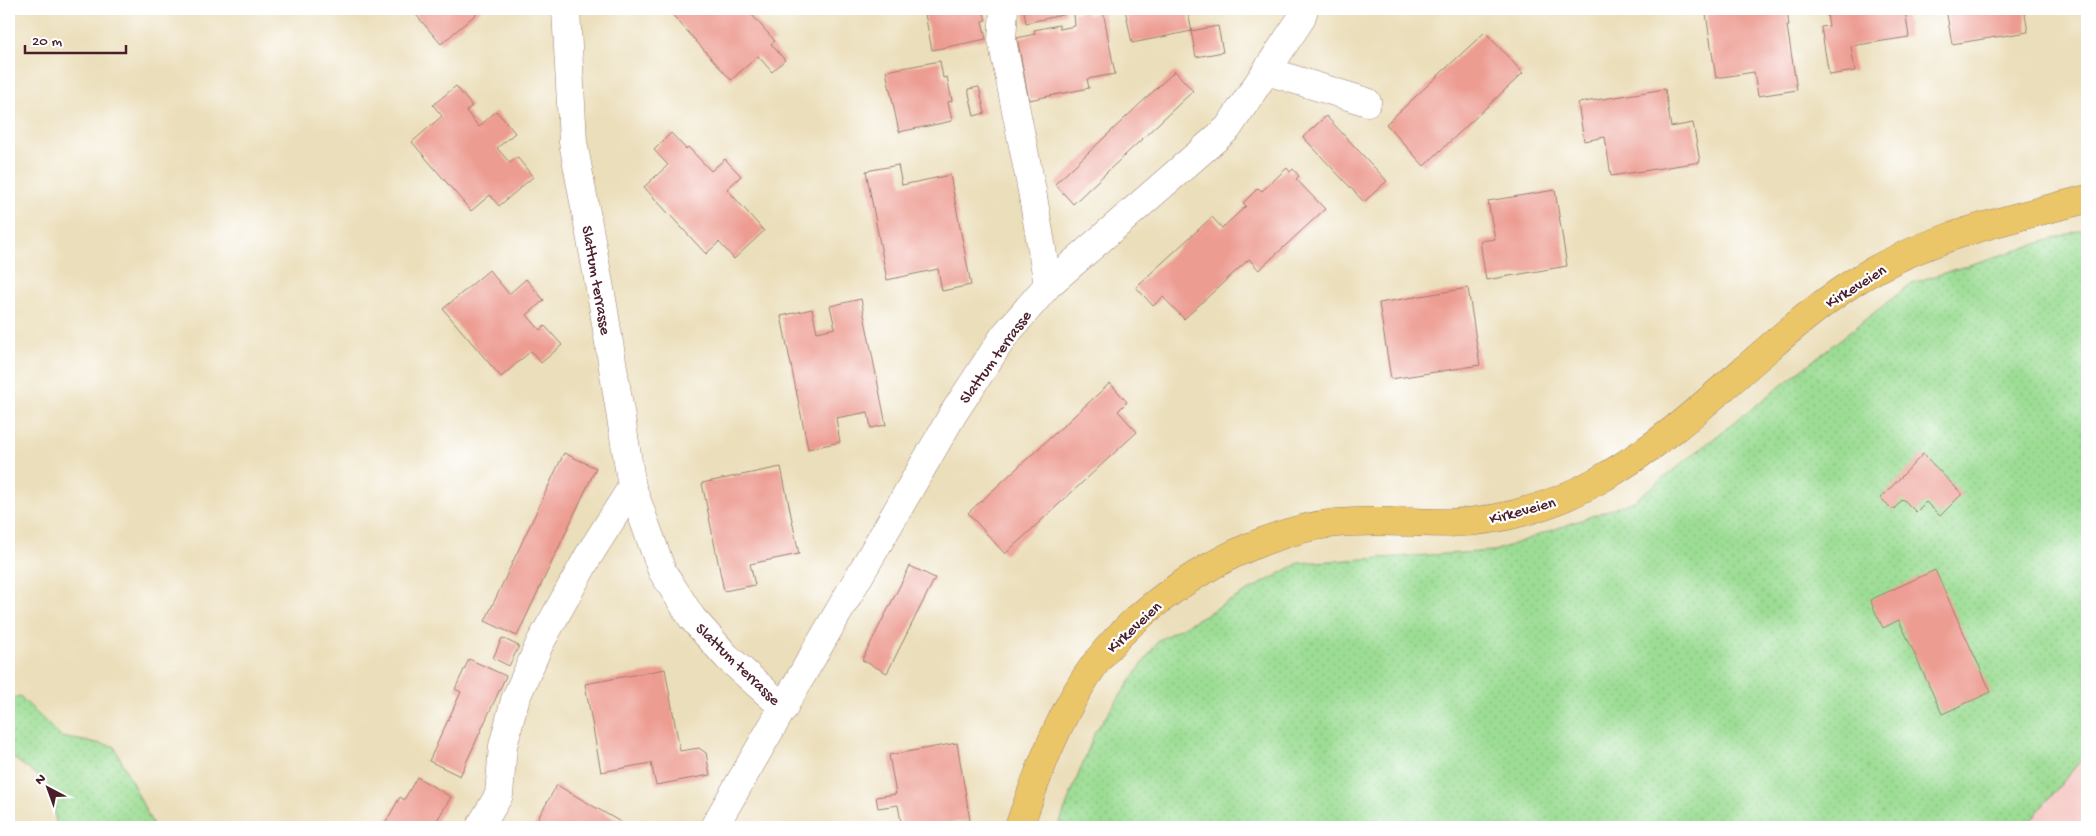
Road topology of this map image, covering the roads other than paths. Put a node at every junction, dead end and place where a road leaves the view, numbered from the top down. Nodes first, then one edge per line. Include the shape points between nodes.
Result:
1 (566, 9) edge
2 (1004, 9) edge
3 (1304, 9) edge
4 (1267, 71) junction
5 (1368, 102) dead end
6 (2087, 200) edge
7 (1048, 285) junction
8 (632, 487) junction
9 (784, 708) junction
10 (480, 827) edge
11 (714, 827) edge
12 (1019, 827) edge

1 - 8 street, Slattum terrasse via 574,142
2 - 7 street via 1002,40
3 - 4 street, Slattum terrasse via 1301,19
4 - 5 street
4 - 7 street, Slattum terrasse via 1228,128
6 - 12 main road, Kirkeveien via 1945,238 1875,270 1813,312 1660,441 1572,494 1544,505 1485,520 1449,523 1362,521 1309,527 1250,546 1197,575 1150,608 1088,674 1051,745
7 - 9 street, Slattum terrasse via 1004,336 953,414
8 - 9 street, Slattum terrasse via 662,571 692,618 727,657
8 - 10 street via 589,555 540,644 515,700 503,746 499,795
9 - 11 street, Slattum terrasse

